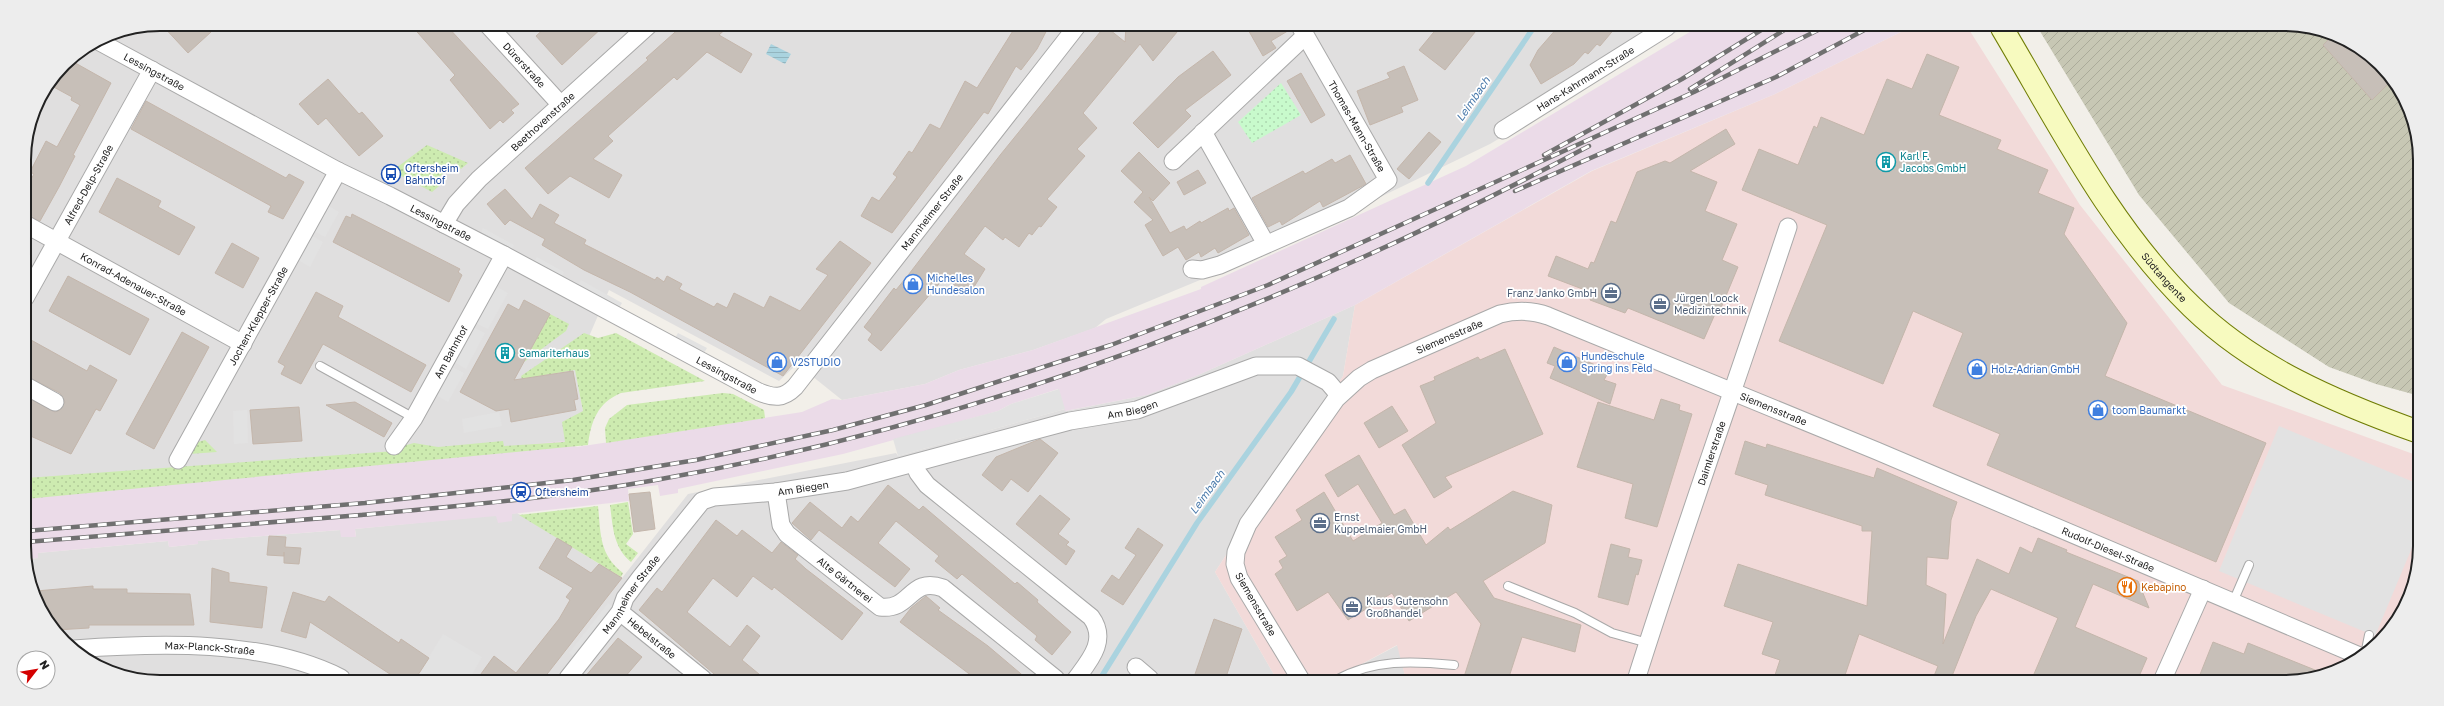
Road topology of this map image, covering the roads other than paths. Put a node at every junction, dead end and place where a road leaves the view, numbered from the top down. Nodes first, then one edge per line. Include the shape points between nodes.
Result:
1 (493, 31) edge
2 (642, 31) edge
3 (1073, 31) edge
4 (1302, 31) edge
5 (1661, 31) edge
6 (2004, 31) edge
7 (103, 44) edge
8 (152, 70) junction
9 (561, 105) junction
10 (1503, 130) dead end
11 (1203, 132) junction
12 (1173, 161) dead end
13 (338, 171) junction
14 (444, 224) junction
15 (31, 227) edge
16 (1788, 227) dead end
17 (56, 241) junction
18 (1266, 244) junction
19 (504, 255) junction
20 (1192, 269) dead end
21 (31, 287) edge
22 (243, 344) junction
23 (320, 366) dead end
24 (31, 389) edge
25 (1733, 394) junction
26 (1339, 395) junction
27 (784, 396) joint
28 (55, 402) dead end
29 (414, 418) junction
30 (2413, 429) edge
31 (394, 446) dead end
32 (1876, 451) joint
33 (178, 460) dead end
34 (914, 464) junction
35 (776, 492) junction
36 (693, 510) joint
37 (2249, 565) dead end
38 (1508, 586) dead end
39 (2203, 589) junction
40 (2233, 602) junction
41 (620, 612) junction
42 (2369, 635) dead end
43 (1648, 643) junction
44 (2367, 644) edge
45 (82, 649) edge
46 (2356, 653) edge
47 (1454, 665) dead end
48 (1136, 667) dead end
49 (334, 675) edge
50 (570, 675) edge
51 (698, 675) edge
52 (1051, 675) edge
53 (1079, 675) edge
54 (1145, 675) edge
55 (1298, 675) edge
56 (1348, 675) edge
57 (1638, 675) edge
58 (2165, 675) edge

1 - 9 street, Dürerstraße
2 - 9 street, Beethovenstraße
3 - 27 street, Mannheimer Straße via 795,386
4 - 11 street, Thomas-Mann-Straße
4 - 18 street, Thomas-Mann-Straße via 1388,180 1349,208
5 - 10 street, Hans-Kahrmann-Straße
6 - 30 main road, Südtangente via 2097,188 2150,262 2192,308 2238,345 2307,387 2362,412
7 - 8 street, Lessingstraße
8 - 13 street, Lessingstraße
8 - 17 street, Alfred-Delp-Straße
9 - 14 street, Beethovenstraße via 480,179 456,204
11 - 12 street, Thomas-Mann-Straße
11 - 18 street
13 - 14 street, Lessingstraße
13 - 22 street, Jochen-Klepper-Straße
14 - 19 street, Lessingstraße
15 - 17 street, Konrad-Adenauer-Straße
16 - 25 street, Daimlerstraße
17 - 21 street, Alfred-Delp-Straße
17 - 22 street, Konrad-Adenauer-Straße
18 - 20 street, Thomas-Mann-Straße via 1211,268
19 - 27 street, Lessingstraße via 759,392 770,396
19 - 29 street, Am Bahnhof
22 - 33 street, Jochen-Klepper-Straße
23 - 29 lane
24 - 28 street
25 - 26 street, Siemensstraße via 1548,316 1525,311 1500,314 1372,370
25 - 32 street, Siemensstraße
25 - 43 street, Daimlerstraße via 1675,557
26 - 34 street, Am Biegen via 1328,382 1298,366 1256,366 1137,410 1070,421
26 - 55 street, Siemensstraße via 1248,524 1236,552 1234,564 1239,578
29 - 31 street, Am Bahnhof
32 - 39 street, Rudolf-Diesel-Straße
34 - 35 street, Am Biegen via 847,481
34 - 53 street via 927,485 1091,617 1097,625 1099,636 1096,650
35 - 36 street, Am Biegen via 714,497 702,501
35 - 52 street, Alte Gärtnerei via 781,525 787,534 880,608 891,609 899,605 921,586 932,584 943,588
36 - 41 street, Mannheimer Straße via 625,598
37 - 40 lane
38 - 43 lane via 1575,613 1612,633
39 - 40 street, Rudolf-Diesel-Straße
39 - 58 street
40 - 46 street, Rudolf-Diesel-Straße
41 - 50 street, Mannheimer Straße
41 - 51 street, Hebelstraße
42 - 44 lane
43 - 57 street, Daimlerstraße
45 - 49 street, Max-Planck-Straße via 148,646 247,650 301,662
47 - 56 lane via 1392,662 1370,666
48 - 54 street

